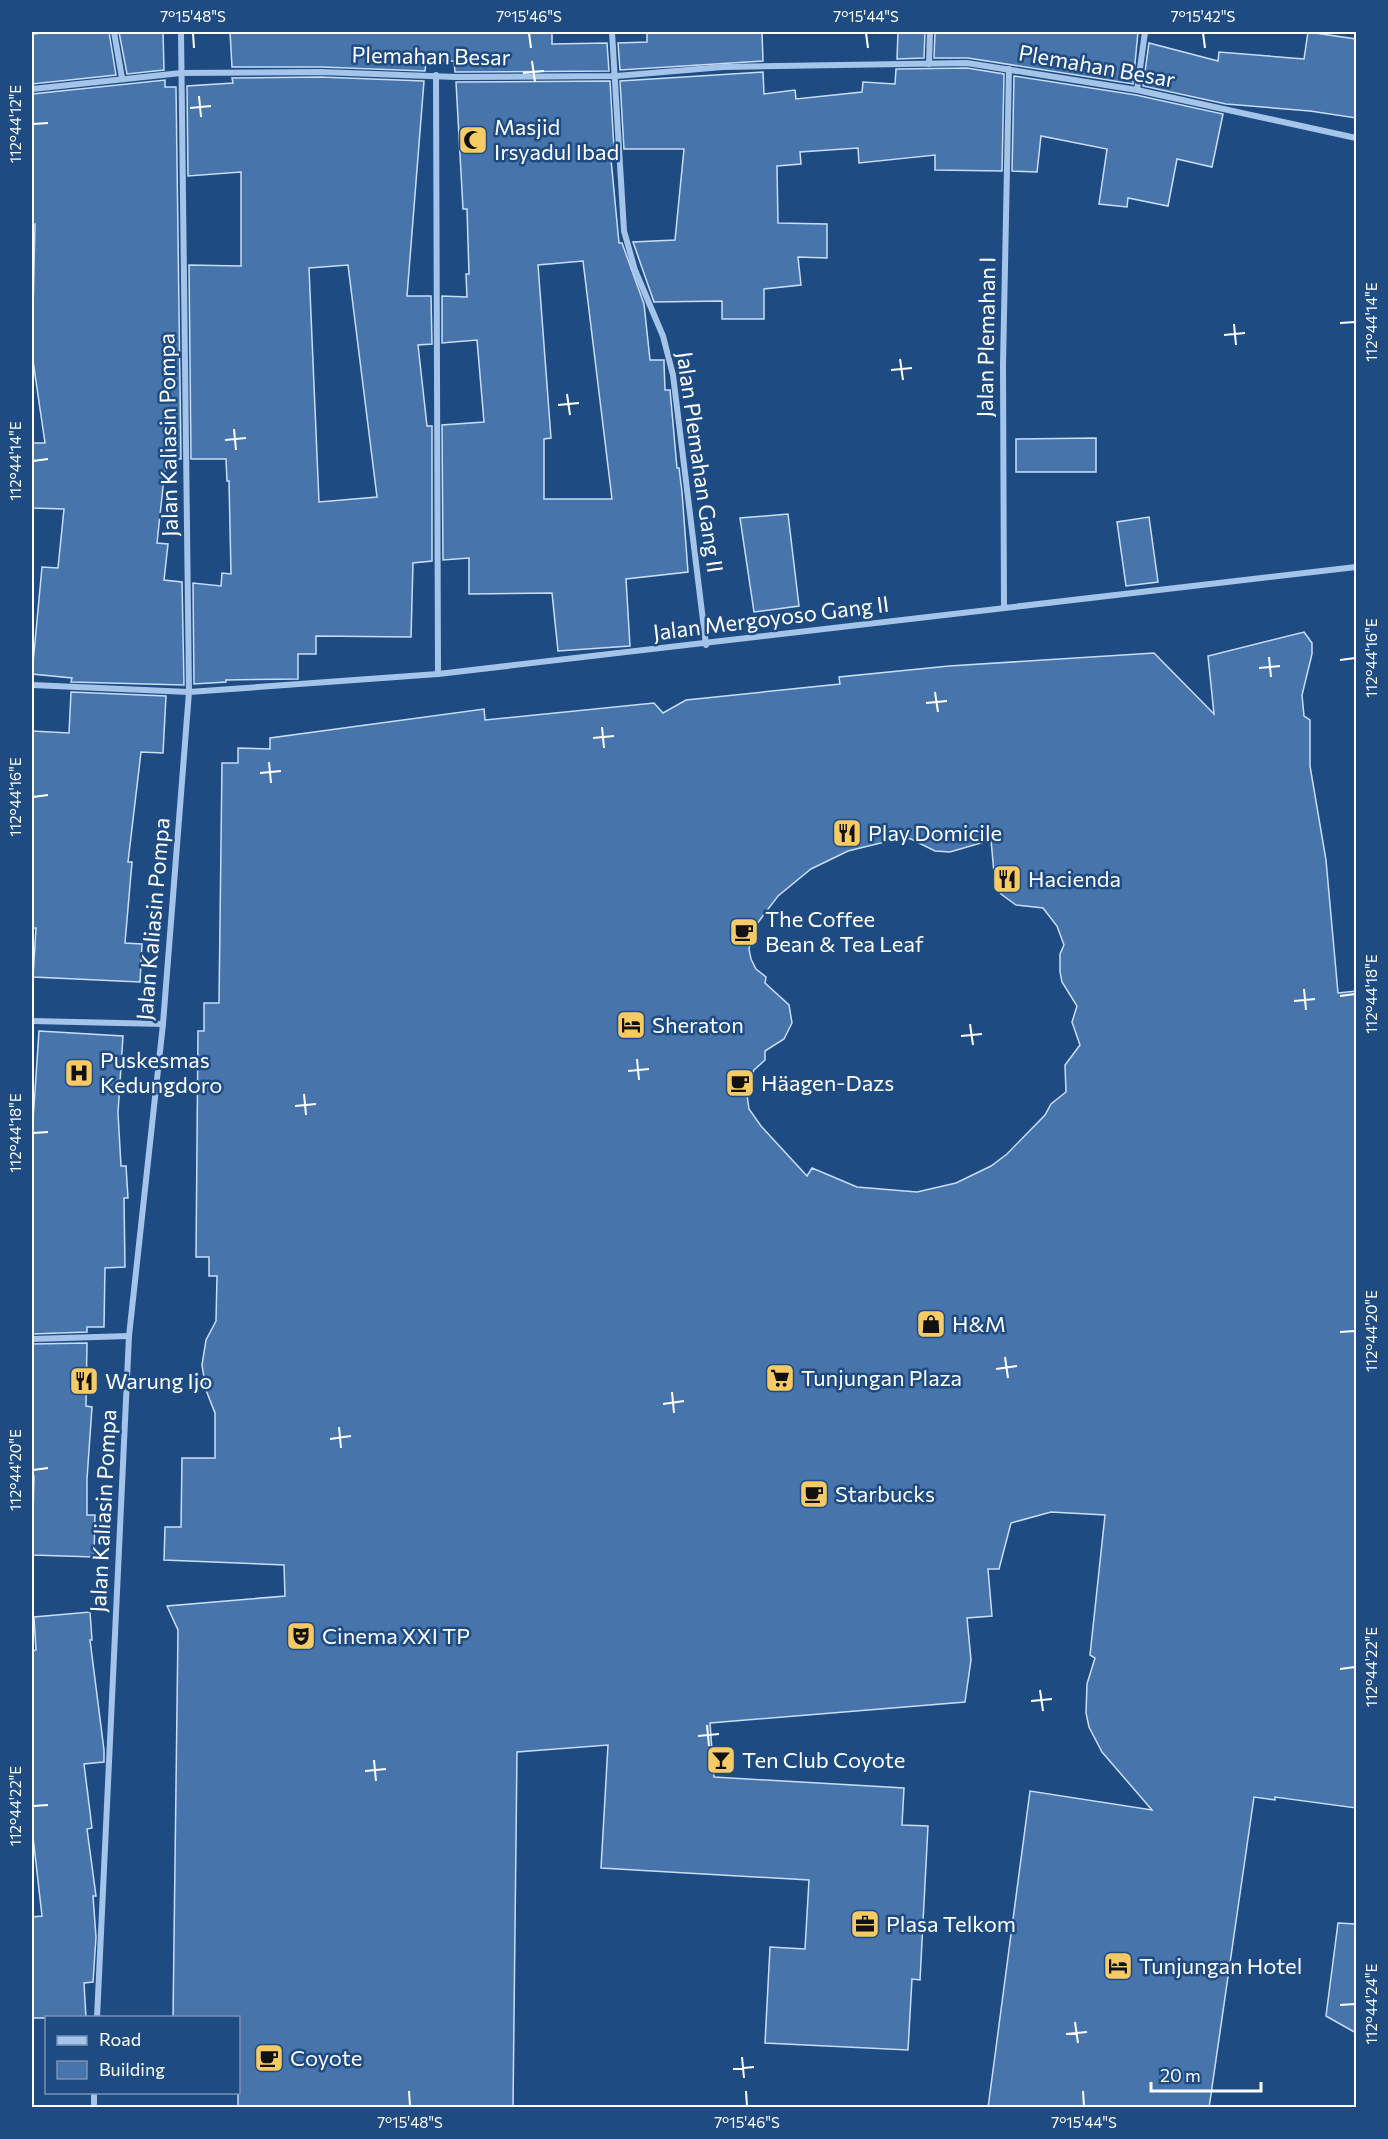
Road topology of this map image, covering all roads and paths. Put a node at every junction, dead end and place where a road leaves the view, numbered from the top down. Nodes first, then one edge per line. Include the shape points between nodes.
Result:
1 (114, 32) edge
2 (181, 32) edge
3 (612, 32) edge
4 (930, 32) edge
5 (1145, 32) edge
6 (929, 64) junction
7 (1009, 69) junction
8 (181, 73) junction
9 (436, 75) junction
10 (616, 76) junction
11 (122, 78) junction
12 (32, 89) edge
13 (1137, 90) junction
14 (1356, 138) edge
15 (1356, 567) edge
16 (1004, 607) junction
17 (706, 645) junction
18 (438, 674) junction
19 (32, 685) edge
20 (189, 692) junction
21 (32, 1021) edge
22 (163, 1024) junction
23 (129, 1336) junction
24 (32, 1340) edge
25 (98, 2016) edge

1 - 11 street
2 - 8 street, Jalan Kaliasin Pompa
3 - 10 street, Jalan Plemahan Gang II
4 - 6 street
5 - 13 street
6 - 7 street, Plemahan Besar via 967,63
6 - 10 street, Plemahan Besar via 723,67
7 - 13 street, Plemahan Besar
7 - 16 street, Jalan Plemahan I via 1003,365
8 - 9 street, Plemahan Besar
8 - 11 street, Plemahan Besar
8 - 20 street, Jalan Kaliasin Pompa
9 - 10 street, Plemahan Besar
9 - 18 street
10 - 17 street, Jalan Plemahan Gang II via 624,231 635,270 663,336 673,375
11 - 12 street, Plemahan Besar
13 - 14 street, Plemahan Besar
15 - 16 street, Jalan Mergoyoso Gang II
16 - 17 street, Jalan Mergoyoso Gang II
17 - 18 street, Jalan Mergoyoso Gang II
18 - 20 street, Jalan Mergoyoso Gang II
19 - 20 street, Jalan Mergoyoso Gang II
20 - 22 street, Jalan Kaliasin Pompa
21 - 22 street
22 - 23 street, Jalan Kaliasin Pompa
23 - 24 street
23 - 25 street, Jalan Kaliasin Pompa

